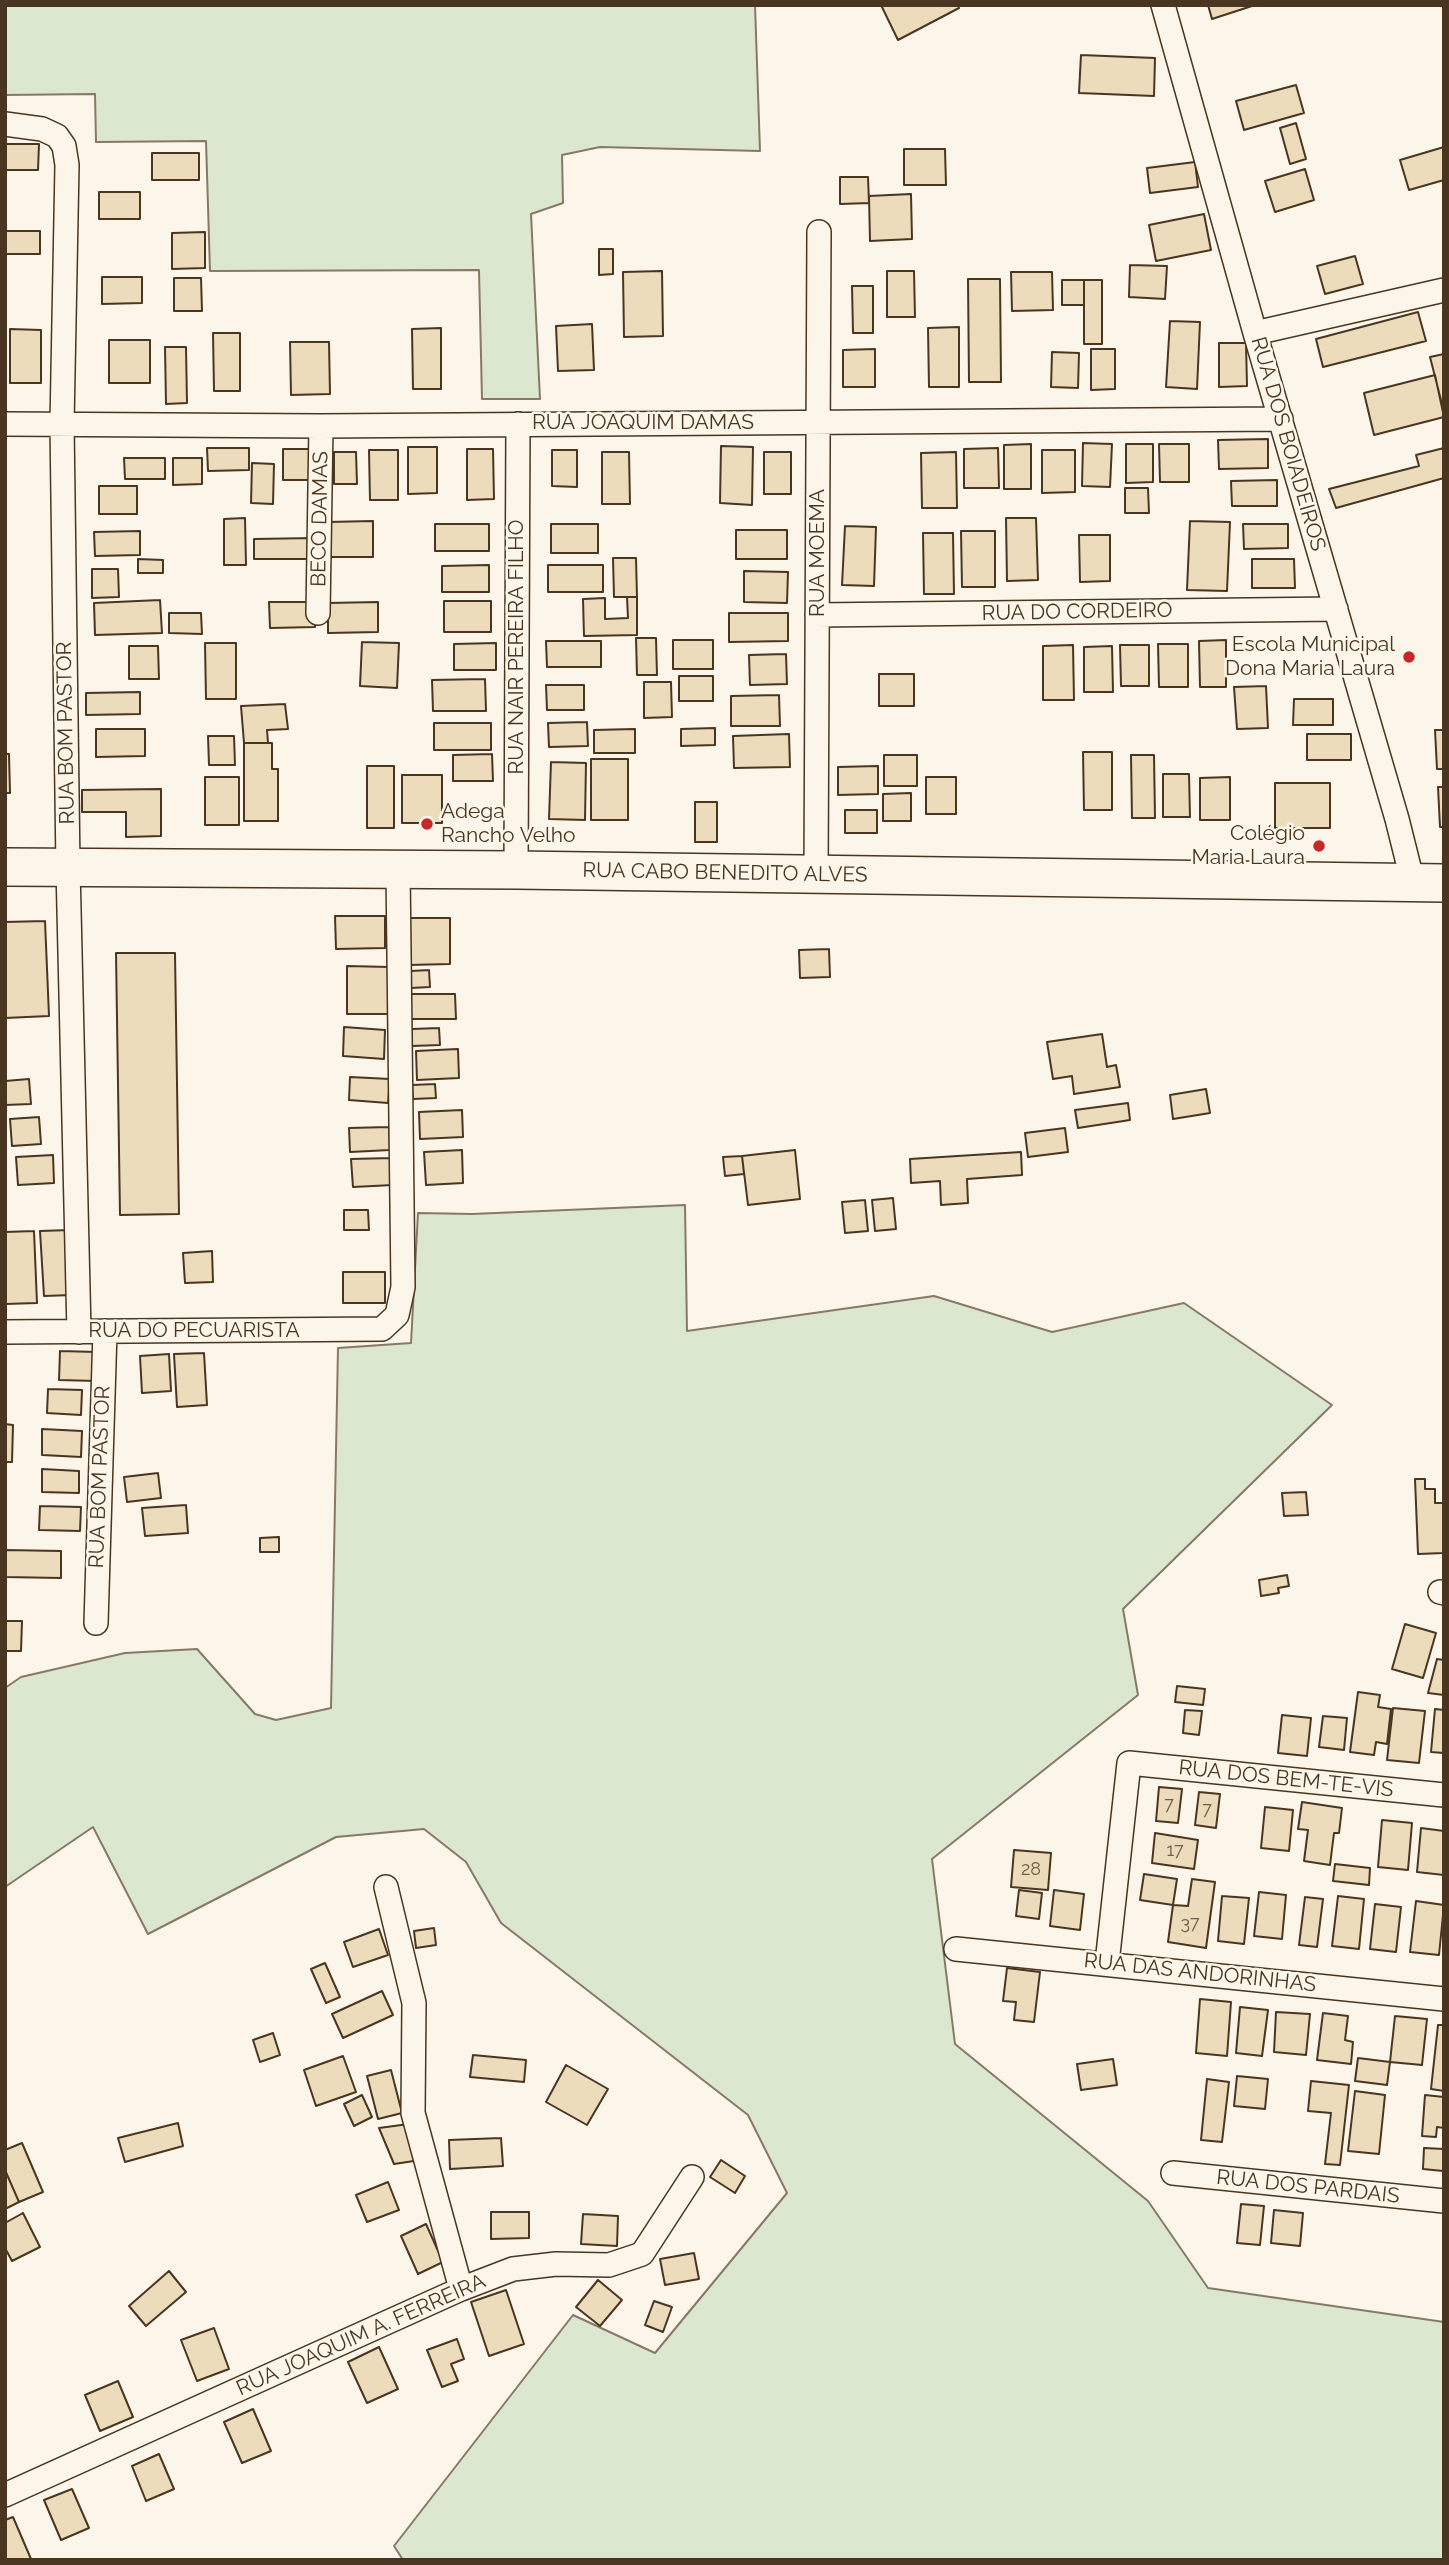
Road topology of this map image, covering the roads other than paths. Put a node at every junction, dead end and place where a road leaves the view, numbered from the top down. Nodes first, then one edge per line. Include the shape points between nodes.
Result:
1 (1163, 5) edge
2 (5, 124) edge
3 (819, 232) dead end
4 (1444, 290) edge
5 (1255, 332) junction
6 (1281, 419) junction
7 (818, 422) junction
8 (5, 424) edge
9 (62, 424) junction
10 (518, 424) junction
11 (321, 426) junction
12 (1336, 609) junction
13 (318, 613) dead end
14 (817, 614) junction
15 (5, 867) edge
16 (68, 868) junction
17 (398, 870) junction
18 (516, 870) junction
19 (816, 875) junction
20 (1428, 883) edge
21 (105, 1331) junction
22 (5, 1332) edge
23 (79, 1332) junction
24 (96, 1623) dead end
25 (1444, 1796) edge
26 (386, 1887) dead end
27 (956, 1949) dead end
28 (1107, 1963) junction
29 (1444, 1999) edge
30 (1172, 2173) dead end
31 (692, 2177) dead end
32 (1444, 2201) edge
33 (461, 2289) junction
34 (5, 2495) edge

1 - 5 street, RUA DOS BOIADEIROS
2 - 9 street, RUA BOM PASTOR via 42,129 57,136 64,146
3 - 7 street, RUA MOEMA
4 - 5 street
5 - 6 street, RUA DOS BOIADEIROS
6 - 7 street, RUA JOAQUIM DAMAS
6 - 12 street, RUA DOS BOIADEIROS
7 - 10 street, RUA JOAQUIM DAMAS
7 - 14 street, RUA MOEMA
8 - 9 street, RUA JOAQUIM DAMAS
9 - 11 street, RUA JOAQUIM DAMAS
9 - 16 street, RUA BOM PASTOR
10 - 11 street, RUA JOAQUIM DAMAS
10 - 18 street, RUA NAIR PEREIRA FILHO
11 - 13 street, BECO DAMAS
12 - 14 street, RUA DO CORDEIRO
12 - 20 street, RUA DOS BOIADEIROS via 1397,819
14 - 19 street, RUA MOEMA
15 - 16 main road, RUA CABO BENEDITO ALVES
16 - 17 main road, RUA CABO BENEDITO ALVES
16 - 23 street, RUA BOM PASTOR
17 - 18 main road, RUA CABO BENEDITO ALVES
17 - 21 street, RUA DO PECUARISTA via 403,1287 397,1315 382,1329
18 - 19 main road, RUA CABO BENEDITO ALVES
19 - 20 main road, RUA CABO BENEDITO ALVES
21 - 23 street, RUA DO PECUARISTA
21 - 24 street, RUA BOM PASTOR
22 - 23 street, RUA DO PECUARISTA
25 - 28 street, RUA DOS BEM-TE-VIS via 1129,1762
26 - 33 street via 414,2003 413,2113
27 - 28 street, RUA DAS ANDORINHAS
28 - 29 street, RUA DAS ANDORINHAS
30 - 32 street, RUA DOS PARDAIS
31 - 33 street, RUA JOAQUIM A. FERREIRA via 642,2254 609,2265 556,2263 513,2269
33 - 34 street, RUA JOAQUIM A. FERREIRA

